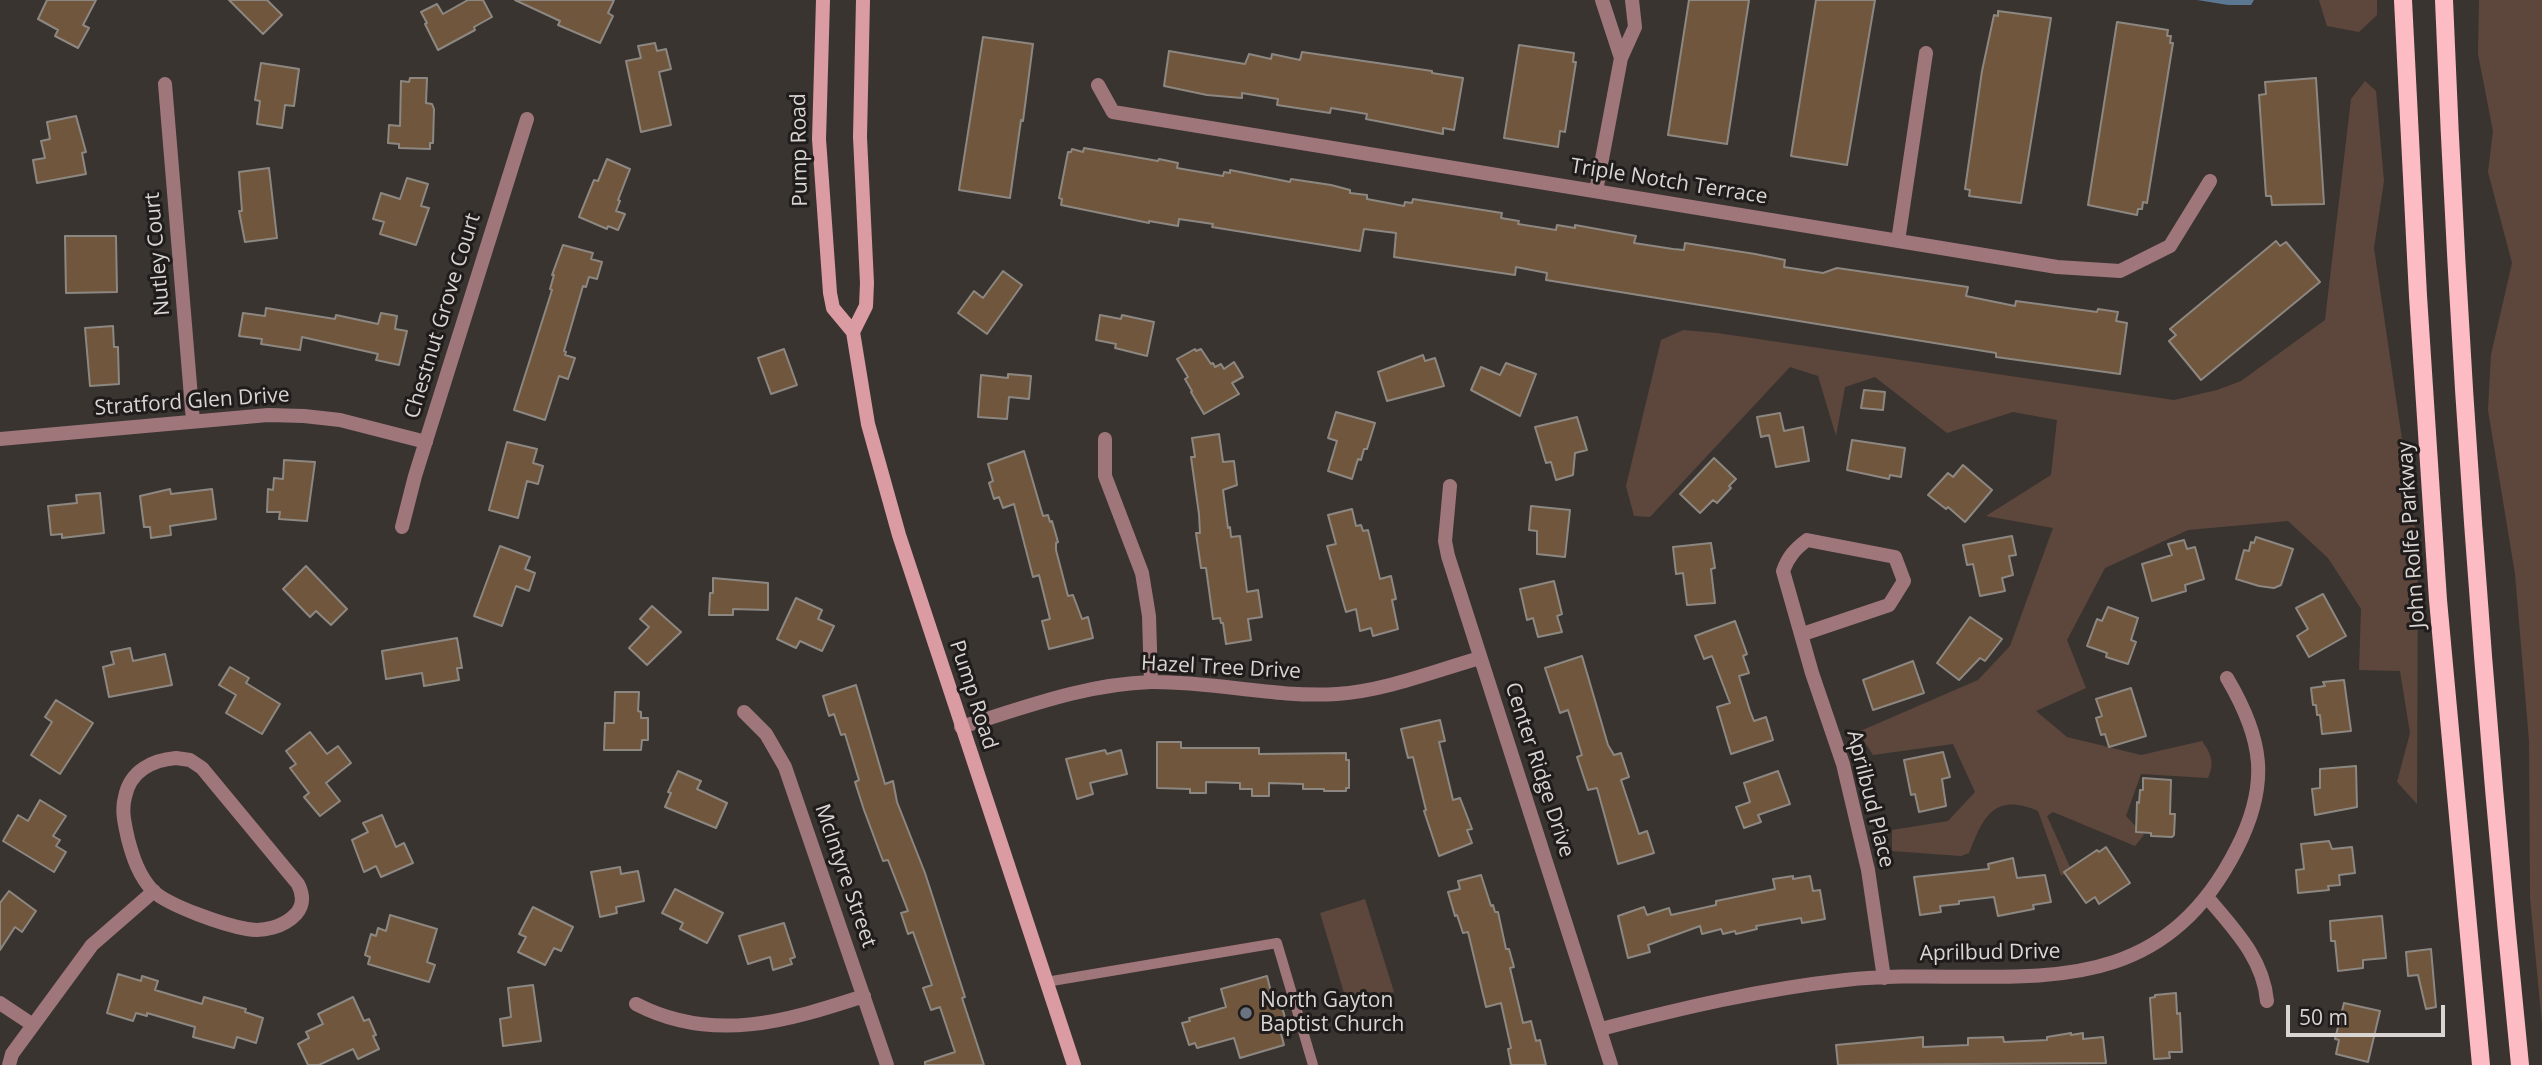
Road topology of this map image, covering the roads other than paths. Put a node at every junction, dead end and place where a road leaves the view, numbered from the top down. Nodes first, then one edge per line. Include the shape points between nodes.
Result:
1 (822, 0) edge
2 (863, 0) edge
3 (1601, 0) edge
4 (1632, 0) edge
5 (2403, 0) edge
6 (2444, 0) edge
7 (1926, 53) dead end
8 (1621, 58) junction
9 (165, 84) dead end
10 (1098, 86) dead end
11 (527, 119) dead end
12 (2210, 181) dead end
13 (1596, 191) junction
14 (1898, 241) junction
15 (853, 332) junction
16 (193, 421) junction
17 (0, 439) edge
18 (1105, 439) dead end
19 (426, 442) junction
20 (1450, 486) dead end
21 (402, 527) dead end
22 (1803, 634) junction
23 (1480, 658) junction
24 (2227, 678) dead end
25 (1151, 682) junction
26 (744, 712) dead end
27 (961, 727) junction
28 (154, 891) junction
29 (2207, 897) junction
30 (1884, 978) junction
31 (1046, 982) junction
32 (864, 996) junction
33 (2267, 1001) dead end
34 (0, 1003) edge
35 (636, 1004) dead end
36 (33, 1025) junction
37 (1601, 1029) junction
38 (6, 1060) edge
39 (887, 1065) edge
40 (1074, 1065) edge
41 (1313, 1065) edge
42 (1611, 1065) edge
43 (2482, 1065) edge
44 (2520, 1065) edge

1 - 15 main road, Pump Road via 819,139 825,247 833,308
2 - 15 main road via 860,137 867,283 866,306
3 - 8 street
4 - 8 street via 1635,27
5 - 43 main road, John Rolfe Parkway via 2437,586
6 - 44 main road via 2478,597
7 - 14 street
8 - 13 street
9 - 16 street, Nutley Court
10 - 13 street, Triple Notch Terrace via 1112,112
11 - 19 street, Chestnut Grove Court
12 - 14 street, Triple Notch Terrace via 2170,246 2120,271 2057,267
13 - 14 street, Triple Notch Terrace
15 - 27 main road, Pump Road via 880,471
16 - 17 street, Stratford Glen Drive
16 - 19 street, Stratford Glen Drive via 304,416 366,425
18 - 25 street via 1105,476 1142,573
19 - 21 street, Chestnut Grove Court
20 - 23 street, Center Ridge Drive via 1445,541
22 - 22 street, Aprilbud Place via 1783,571 1796,548 1807,540 1895,557 1904,581 1889,606
22 - 30 street, Aprilbud Place via 1868,870
23 - 25 street, Hazel Tree Drive via 1339,694
23 - 37 street, Center Ridge Drive
24 - 29 street, Aprilbud Drive via 2255,736 2256,790 2245,832
25 - 27 street, Hazel Tree Drive via 1066,694
26 - 32 street, McIntyre Street via 766,734 785,767
27 - 31 main road, Pump Road
28 - 28 street via 132,856 124,799 136,774 162,759 176,758 202,768 219,787 298,884 302,902 298,912 277,927 247,929 184,909
28 - 36 street via 92,945
29 - 30 street, Aprilbud Drive via 2172,931 2126,958 2094,969 2027,977
29 - 33 street via 2248,946
30 - 37 street, Aprilbud Drive via 1743,995
31 - 40 main road, Pump Road
31 - 41 lane via 1277,943
32 - 35 street via 802,1017 740,1027 678,1020
32 - 39 street, McIntyre Street
34 - 36 street
36 - 38 street
37 - 42 street, Center Ridge Drive

